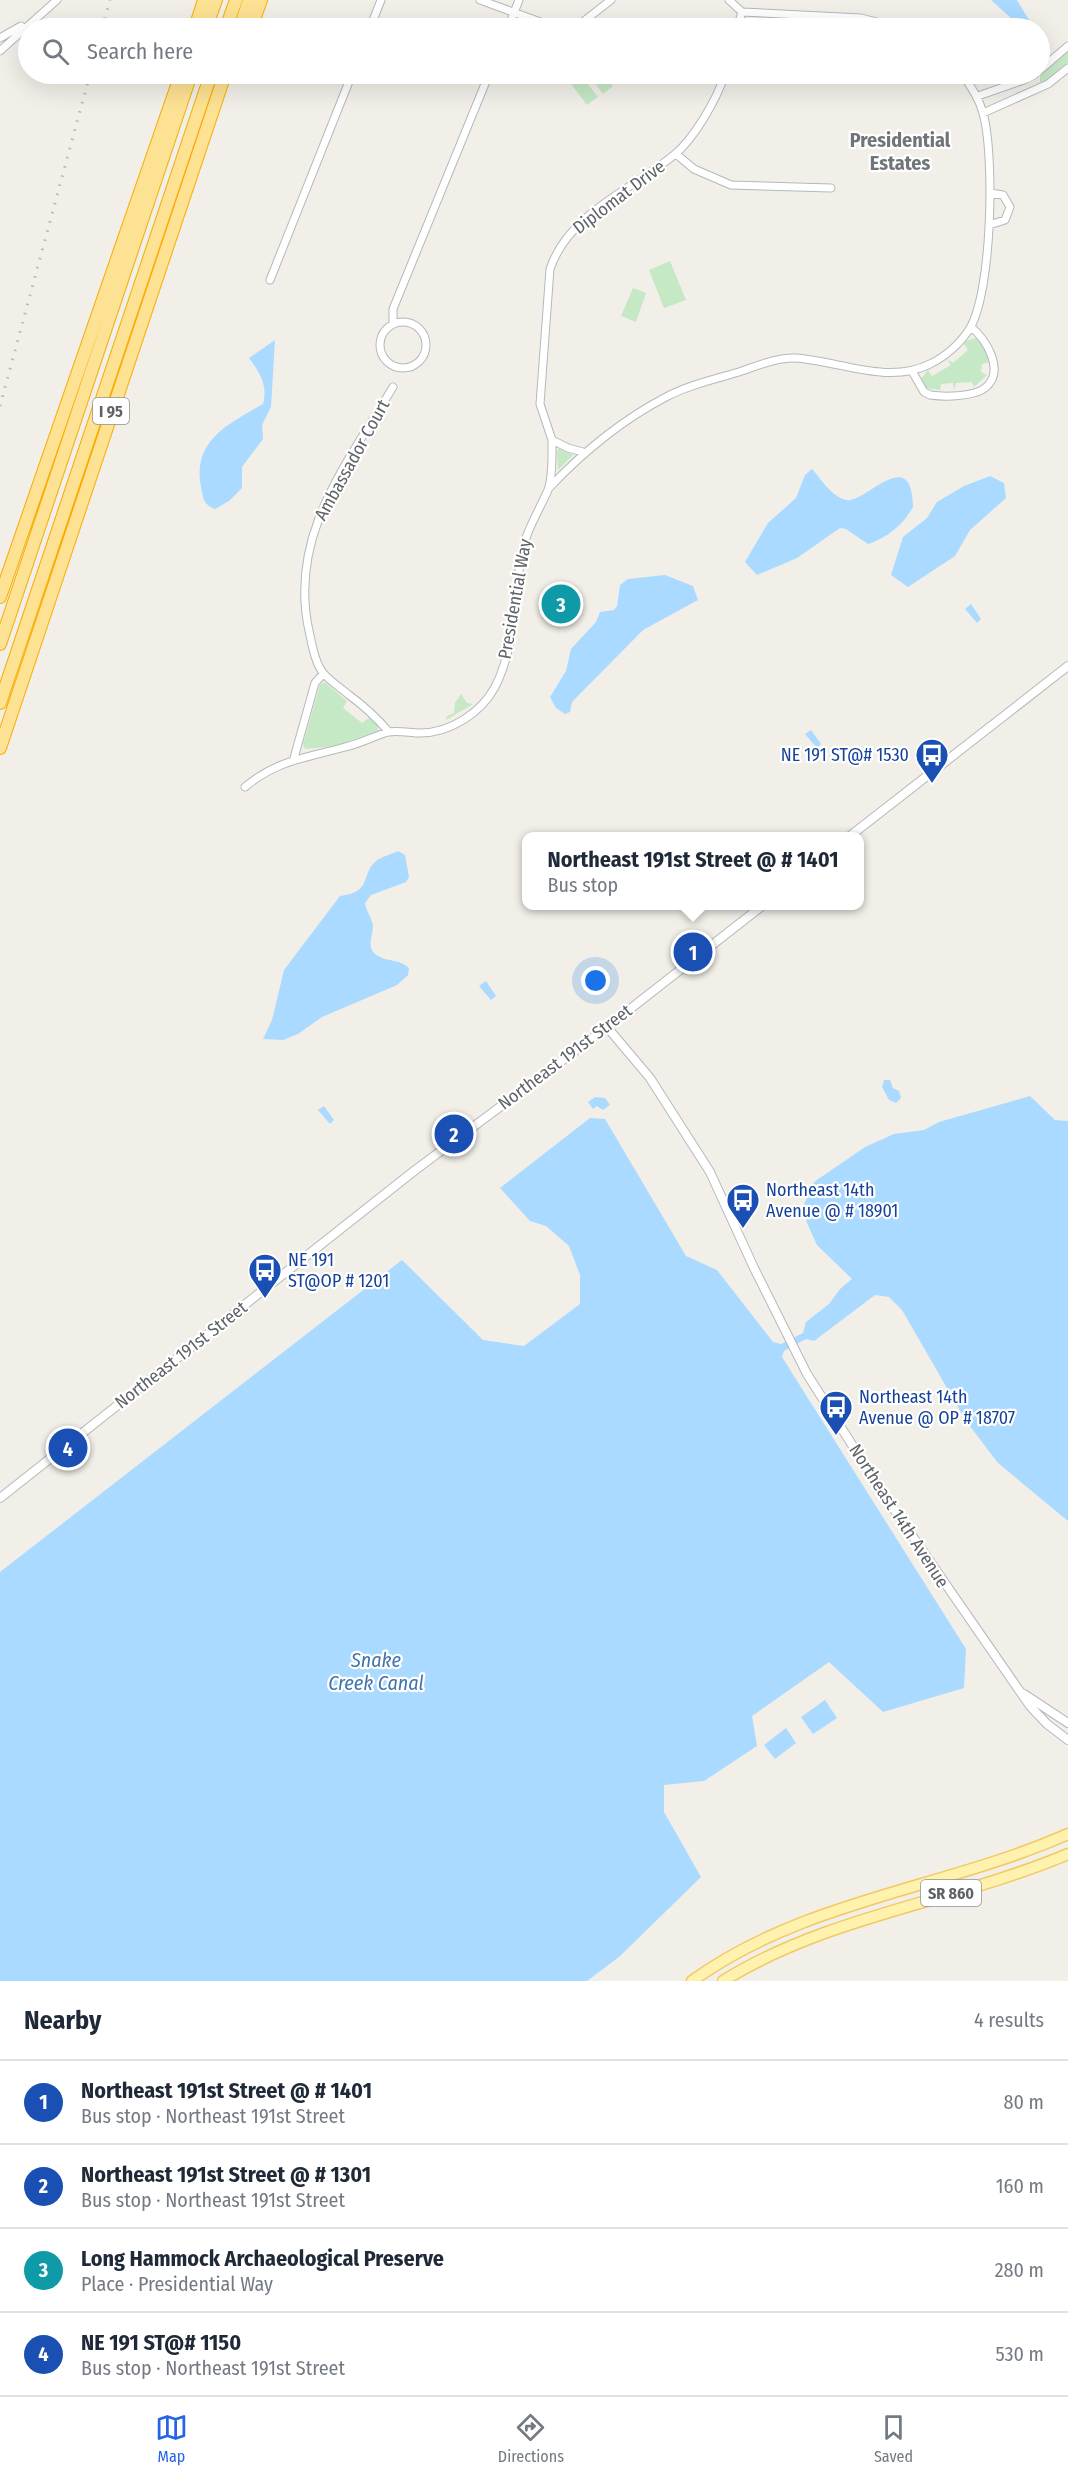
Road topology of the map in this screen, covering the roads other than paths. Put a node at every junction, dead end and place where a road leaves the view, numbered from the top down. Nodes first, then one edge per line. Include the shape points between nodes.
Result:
1 (57, 0) edge
2 (204, 0) edge
3 (216, 0) edge
4 (236, 0) edge
5 (249, 0) edge
6 (261, 0) edge
7 (381, 0) edge
8 (480, 0) edge
9 (519, 0) edge
10 (611, 0) edge
11 (729, 0) edge
12 (742, 12) junction
13 (514, 13) junction
14 (34, 18) edge
15 (198, 18) edge
16 (210, 18) edge
17 (230, 18) edge
18 (243, 18) edge
19 (255, 18) edge
20 (374, 18) edge
21 (512, 18) edge
22 (528, 18) edge
23 (588, 18) edge
24 (740, 18) edge
25 (861, 18) edge
26 (18, 28) edge
27 (18, 33) edge
28 (0, 38) edge
29 (1068, 46) edge
30 (0, 51) edge
31 (1050, 61) edge
32 (1068, 68) edge
33 (1050, 81) edge
34 (178, 84) edge
35 (188, 84) edge
36 (208, 84) edge
37 (222, 84) edge
38 (348, 84) edge
39 (485, 84) edge
40 (721, 84) edge
41 (969, 84) edge
42 (1011, 84) edge
43 (1031, 84) edge
44 (1045, 84) edge
45 (1035, 91) junction
46 (978, 96) junction
47 (983, 113) junction
48 (676, 154) junction
49 (831, 188) dead end
50 (990, 193) junction
51 (989, 225) junction
52 (270, 280) dead end
53 (393, 324) junction
54 (971, 327) junction
55 (912, 371) junction
56 (393, 387) dead end
57 (552, 440) junction
58 (584, 452) junction
59 (549, 488) junction
60 (0, 597) edge
61 (0, 644) edge
62 (1068, 666) edge
63 (323, 674) junction
64 (0, 703) edge
65 (389, 732) junction
66 (0, 748) edge
67 (294, 758) junction
68 (244, 786) dead end
69 (856, 832) edge
70 (757, 910) edge
71 (607, 1027) junction
72 (0, 1498) edge
73 (1019, 1690) junction
74 (1068, 1724) edge
75 (1068, 1740) edge
76 (1068, 1834) edge
77 (1068, 1854) edge
78 (826, 1912) junction
79 (814, 1917) junction
80 (832, 1929) junction
81 (820, 1933) junction
82 (692, 1981) edge
83 (723, 1981) edge

1 - 14 street
2 - 15 highway
3 - 16 highway
4 - 17 highway
5 - 18 highway
6 - 19 highway
7 - 20 street
8 - 13 street
9 - 13 street
10 - 23 street
11 - 12 street
12 - 24 street
12 - 25 street
13 - 21 street
13 - 22 street
26 - 28 street
27 - 30 street
29 - 31 street
32 - 33 street
34 - 60 highway, I 95
35 - 61 highway
36 - 64 highway
37 - 66 highway, I 95
38 - 52 street
39 - 53 street via 393,309
40 - 48 street, Diplomat Drive via 708,112
41 - 46 street, Presidential Way
42 - 46 street
43 - 45 street
44 - 45 street
45 - 47 street
46 - 47 street, Presidential Way
47 - 50 street, Presidential Way
48 - 49 street via 694,169 731,185
48 - 57 street, Diplomat Drive via 590,214 557,249 550,269 540,377 540,404
50 - 51 street, Presidential Way
50 - 51 street via 1002,195 1011,207 1005,220
51 - 54 street, Presidential Way via 983,284
53 - 53 street via 412,323 423,332 426,346 416,364 393,365 382,354 381,338
54 - 55 street, Presidential Way via 941,358
54 - 55 street via 984,339 993,361 986,387 976,392 930,395
55 - 58 street, Presidential Way via 890,373 794,358 775,361 666,397
56 - 63 street, Ambassador Court via 327,496 315,524 305,579 305,614
57 - 58 street
57 - 59 street, Presidential Way
58 - 59 street, Presidential Way
59 - 65 street, Presidential Way via 523,546 512,631 494,688 465,719 445,728 423,733
62 - 69 street
63 - 65 street, Ambassador Court via 371,712
63 - 67 street via 315,683
65 - 67 street, Presidential Way via 346,747
67 - 68 street, Presidential Way via 261,773
70 - 71 street, Northeast 191st Street
71 - 72 street, Northeast 191st Street via 414,1171
71 - 73 street, Northeast 14th Avenue via 650,1077 710,1172 797,1354 884,1495
73 - 74 street, Northeast 14th Avenue
73 - 75 street, Northeast 14th Avenue via 1047,1724
76 - 78 main road, SR 860 via 999,1860
77 - 80 main road, SR 860
78 - 79 main road, SR 860
78 - 80 main road
79 - 81 main road
79 - 82 main road, SR 860 via 747,1946
80 - 81 main road, SR 860
81 - 83 main road, SR 860 via 759,1959

